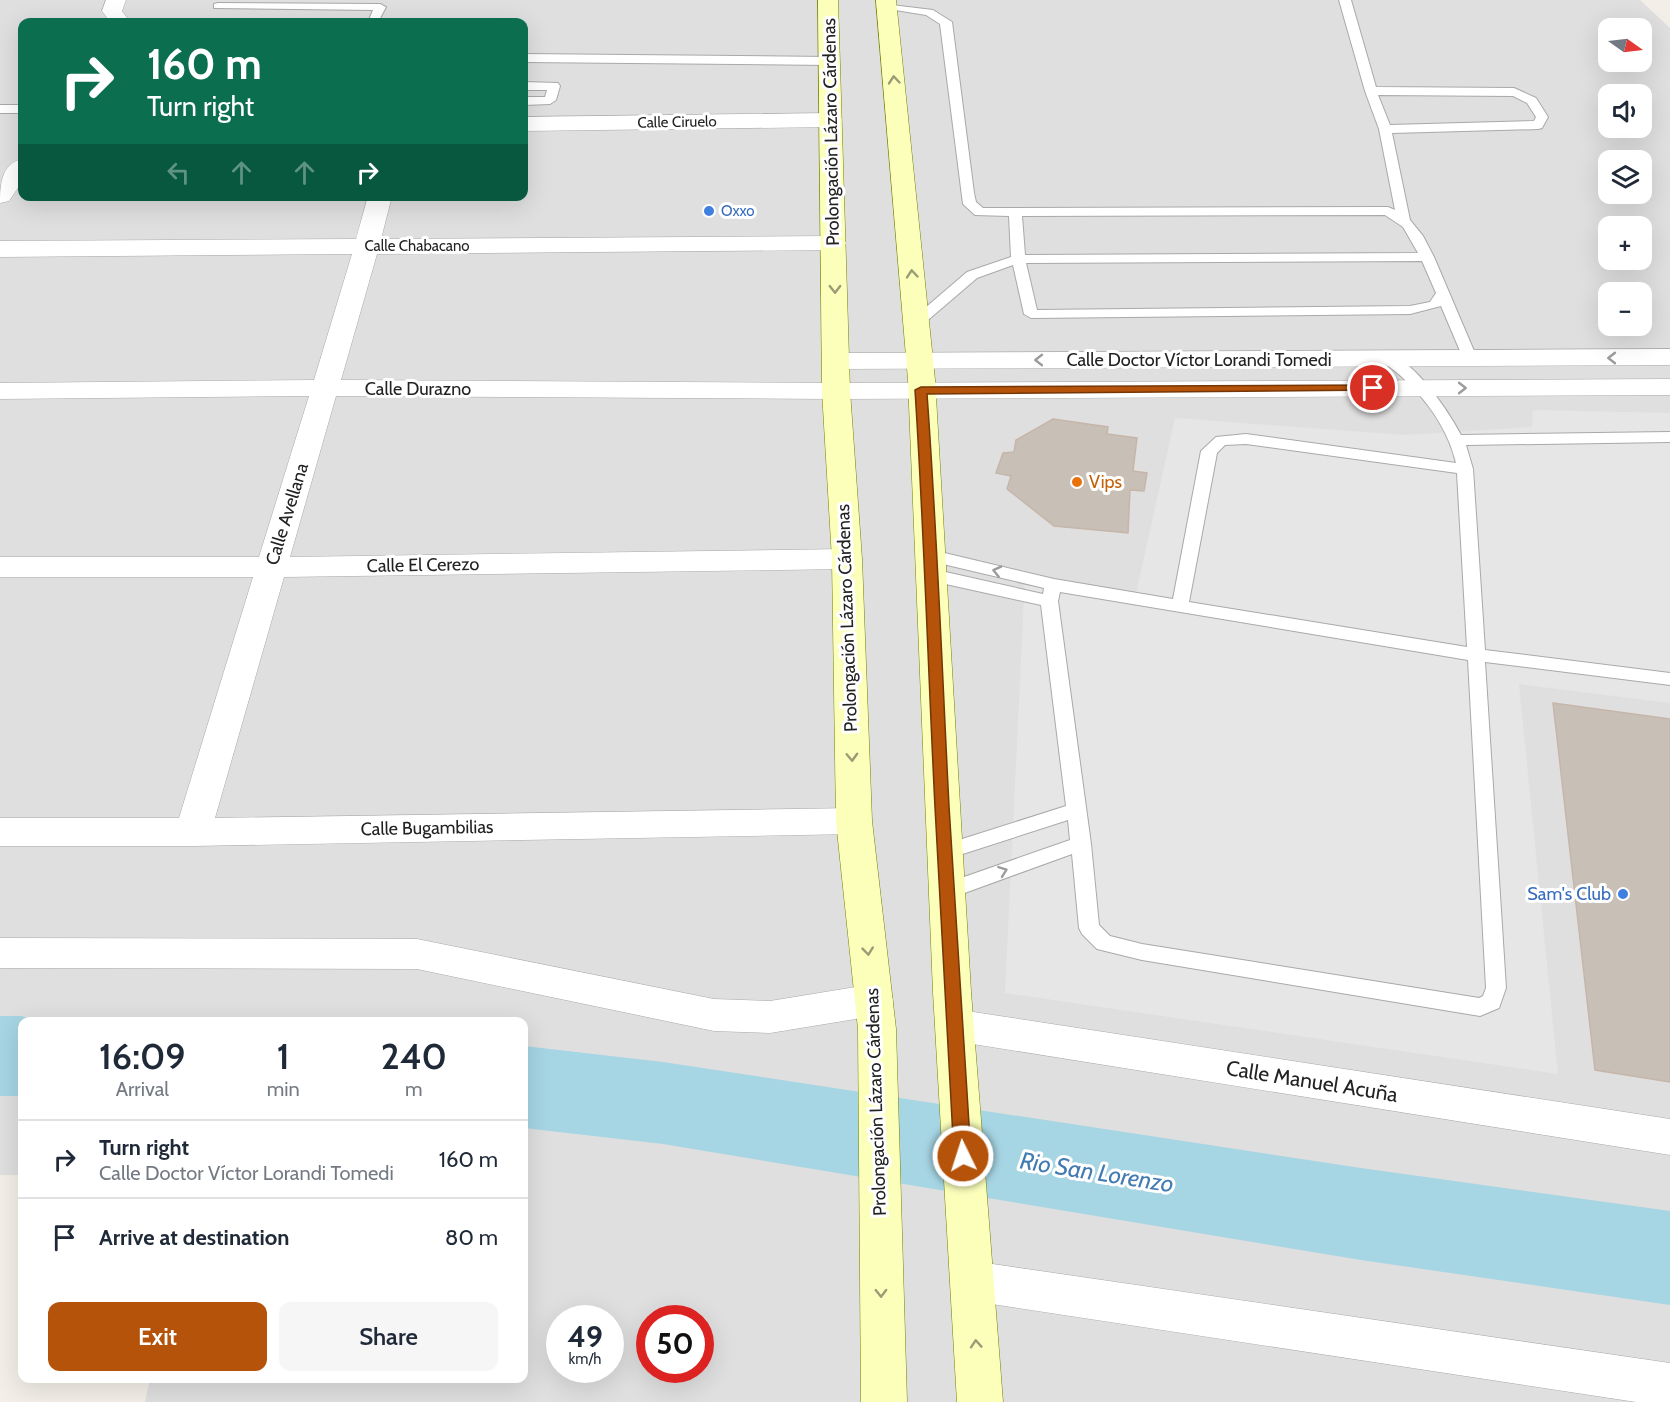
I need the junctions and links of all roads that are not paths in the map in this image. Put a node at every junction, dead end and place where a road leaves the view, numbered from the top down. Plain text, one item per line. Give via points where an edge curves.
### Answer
1 (116, 0) edge
2 (828, 0) edge
3 (1345, 0) edge
4 (887, 3) edge
5 (218, 6) dead end
6 (117, 18) edge
7 (375, 18) edge
8 (528, 58) edge
9 (829, 61) junction
10 (528, 86) edge
11 (1371, 91) junction
12 (528, 101) edge
13 (0, 109) edge
14 (18, 110) edge
15 (831, 120) junction
16 (528, 124) edge
17 (1385, 129) junction
18 (18, 171) edge
19 (0, 196) edge
20 (379, 201) edge
21 (1015, 212) junction
22 (1404, 219) junction
23 (834, 243) junction
24 (367, 246) junction
25 (0, 249) edge
26 (1427, 257) junction
27 (1018, 260) junction
28 (1443, 293) junction
29 (916, 323) junction
30 (1670, 357) edge
31 (1470, 358) junction
32 (1389, 359) junction
33 (836, 361) junction
34 (919, 361) junction
35 (1670, 387) edge
36 (325, 388) junction
37 (1421, 388) junction
38 (921, 390) junction
39 (0, 391) edge
40 (836, 391) junction
41 (1670, 437) edge
42 (1456, 440) junction
43 (1465, 470) junction
44 (847, 559) junction
45 (932, 565) junction
46 (0, 567) edge
47 (272, 567) junction
48 (1052, 593) junction
49 (1180, 606) junction
50 (1476, 655) junction
51 (1670, 679) edge
52 (1075, 810) junction
53 (854, 821) junction
54 (0, 832) edge
55 (193, 832) junction
56 (1081, 844) junction
57 (944, 852) junction
58 (948, 891) junction
59 (0, 953) edge
60 (875, 1015) junction
61 (955, 1035) junction
62 (1670, 1137) edge
63 (972, 1281) junction
64 (1670, 1385) edge
65 (884, 1402) edge
66 (980, 1402) edge

1 - 6 street via 112,11
2 - 9 main road, Prolongación Lázaro Cárdenas
3 - 11 lane
4 - 21 lane via 929,12 946,22 970,204 980,212
29 -> 4 main road
5 - 7 lane via 380,7
8 - 9 lane
9 - 15 main road, Prolongación Lázaro Cárdenas
10 - 12 lane via 554,86 550,100
11 - 17 lane
11 - 17 lane via 1514,92 1528,96 1542,117 1538,125 1526,126
13 - 14 lane
15 - 16 street, Calle Ciruelo
15 - 23 main road, Prolongación Lázaro Cárdenas
17 - 22 lane
18 - 19 street
20 - 24 street, Calle Avellana
21 - 22 lane via 1365,210 1388,211
21 - 27 lane
22 - 26 lane
23 - 24 street, Calle Chabacano
23 -> 33 main road, Prolongación Lázaro Cárdenas
24 - 25 street, Calle Chabacano
24 - 36 street, Calle Avellana
26 - 27 lane
26 - 28 lane
27 - 28 lane via 1031,314 1410,310 1436,305
27 - 29 lane via 972,275
28 - 31 lane
29 - 34 main road
30 -> 31 street, Calle Doctor Víctor Lorandi Tomedi
31 - 32 street, Calle Doctor Víctor Lorandi Tomedi
32 -> 34 street, Calle Doctor Víctor Lorandi Tomedi
32 - 37 lane
33 - 34 street, Calle Doctor Víctor Lorandi Tomedi
33 - 40 main road, Prolongación Lázaro Cárdenas
34 - 38 main road
37 -> 35 street, Calle Doctor Víctor Lorandi Tomedi
36 - 39 street, Calle Durazno
36 - 40 street, Calle Durazno
36 - 47 street, Calle Avellana
37 - 38 street, Calle Doctor Víctor Lorandi Tomedi
37 - 42 lane via 1440,410
38 - 40 street, Calle Doctor Víctor Lorandi Tomedi
38 - 45 main road
40 - 44 main road, Prolongación Lázaro Cárdenas
41 - 42 lane
42 - 43 lane
43 - 49 lane via 1246,439 1221,441 1209,452
43 - 50 lane
44 - 47 street, Calle El Cerezo
44 -> 53 main road, Prolongación Lázaro Cárdenas
48 -> 45 lane
45 - 57 main road
46 - 47 street, Calle El Cerezo
47 - 55 street, Calle Avellana
48 - 49 lane
48 - 52 lane
49 - 50 lane
50 - 51 lane
50 - 56 lane via 1496,988 1492,1002 1480,1006 1104,943 1089,928
52 - 56 lane
52 - 57 lane
53 - 55 street, Calle Bugambilias
53 -> 60 main road, Prolongación Lázaro Cárdenas
54 - 55 street, Calle Bugambilias
58 -> 56 lane
57 - 58 main road
58 - 61 main road
59 - 60 street via 417,954 714,1015
60 -> 65 main road, Prolongación Lázaro Cárdenas
61 - 62 street, Calle Manuel Acuña
61 - 63 main road
63 - 64 street
66 -> 63 main road

